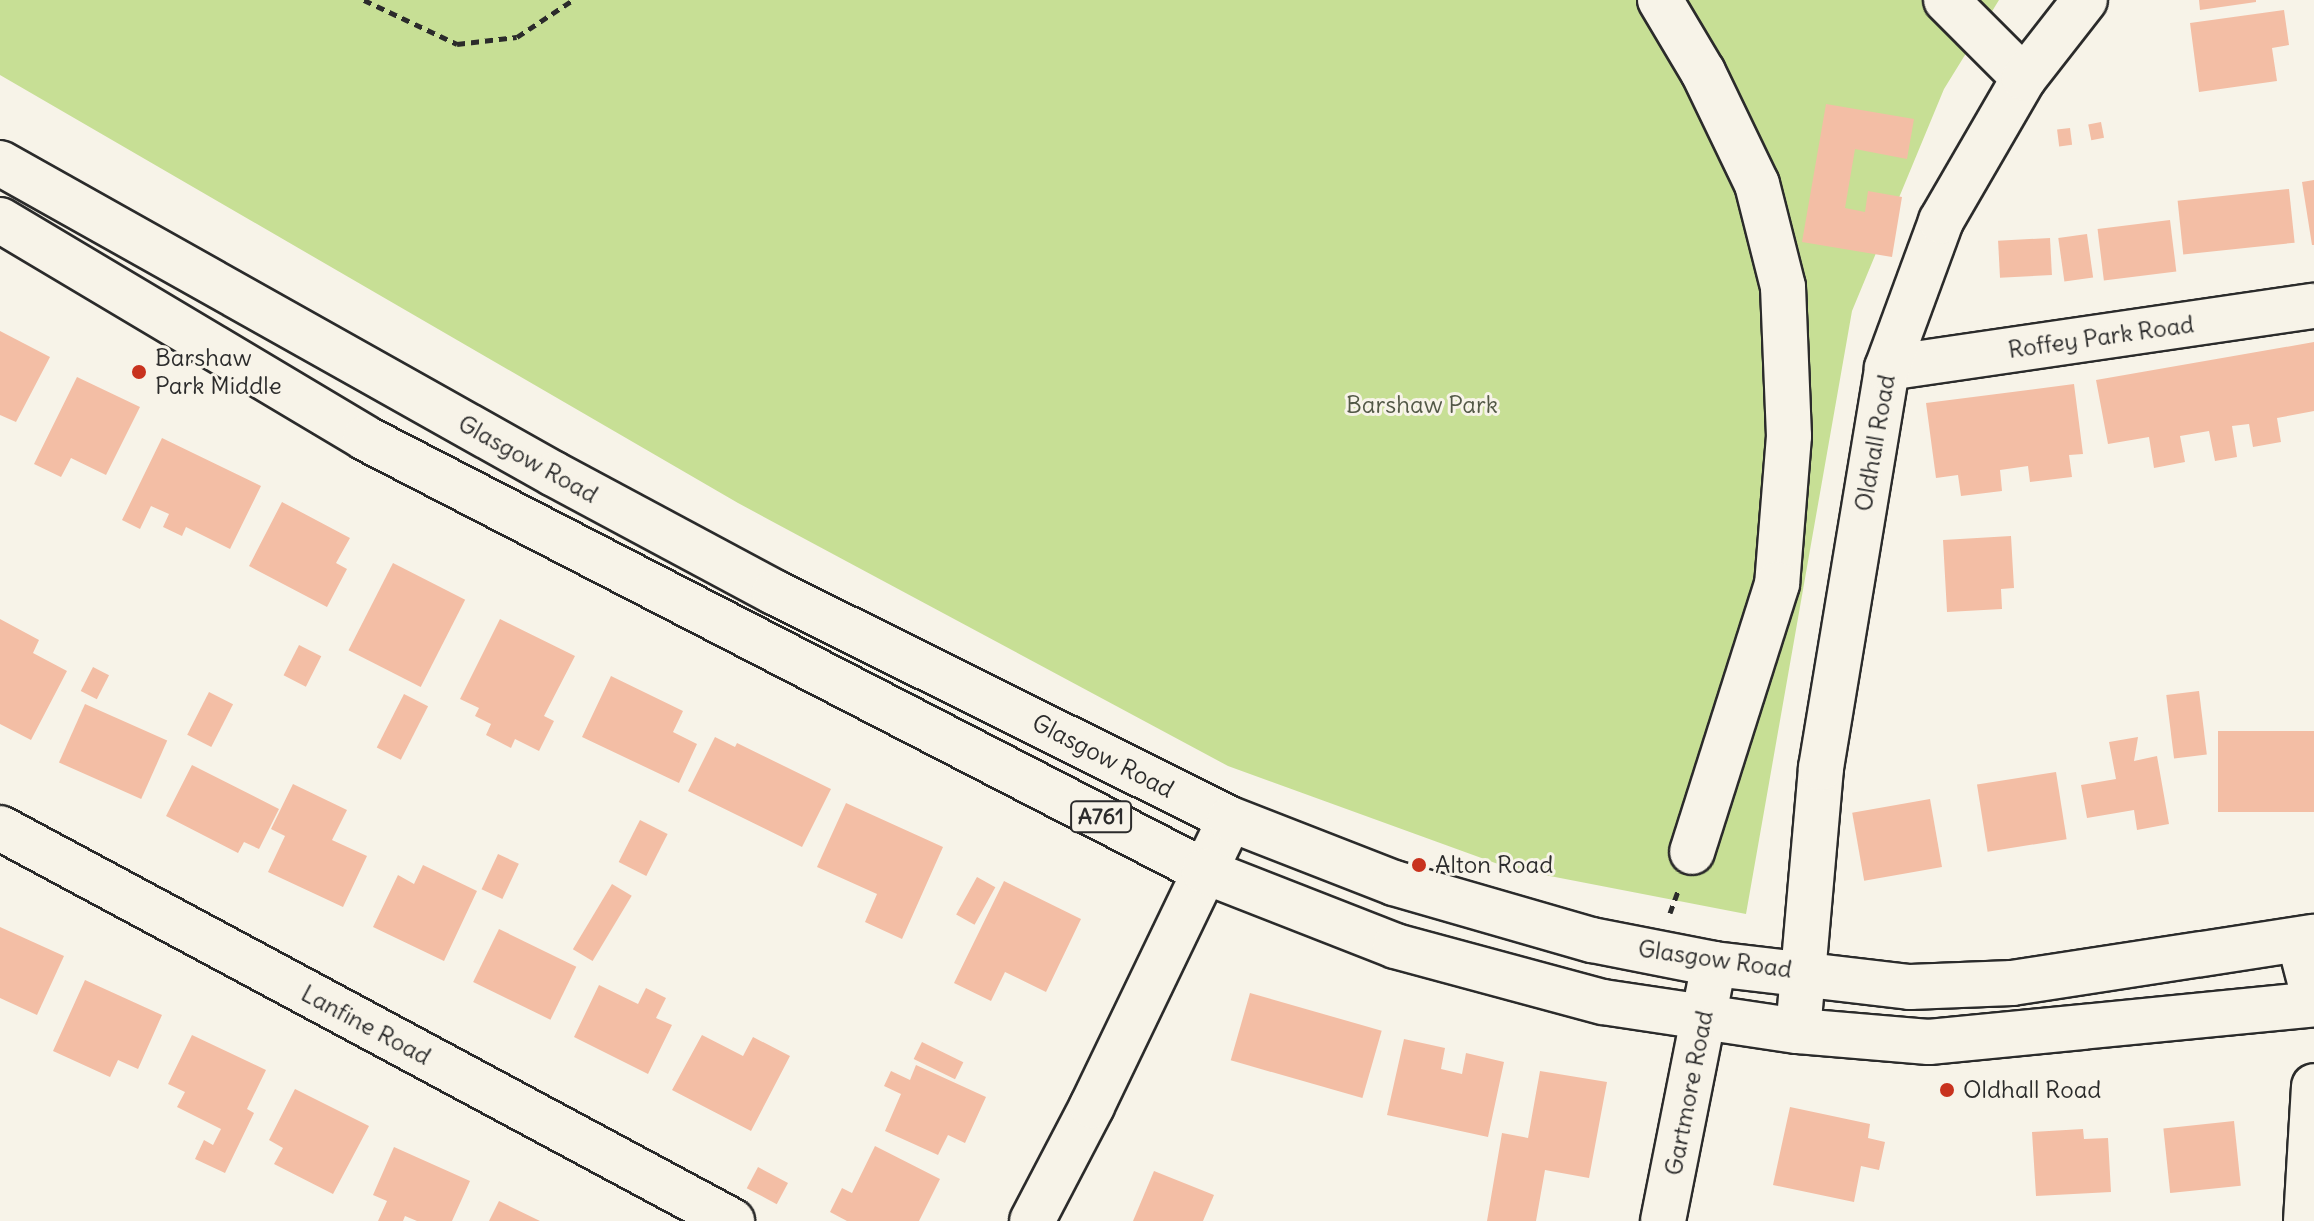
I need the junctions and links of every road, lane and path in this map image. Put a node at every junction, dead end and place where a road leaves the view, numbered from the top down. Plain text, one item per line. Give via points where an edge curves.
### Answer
1 (364, 0) edge
2 (573, 0) edge
3 (1660, 0) edge
4 (1946, 0) edge
5 (2085, 0) edge
6 (2024, 78) junction
7 (0, 163) edge
8 (0, 220) edge
9 (2314, 306) edge
10 (1887, 368) junction
11 (1230, 819) junction
12 (0, 828) edge
13 (1692, 852) dead end
14 (1204, 871) junction
15 (2307, 939) edge
16 (1714, 964) junction
17 (1802, 972) junction
18 (2314, 997) edge
19 (2314, 1004) edge
20 (1704, 1019) junction
21 (1798, 1031) junction
22 (2314, 1086) edge
23 (732, 1221) edge
24 (1032, 1221) edge
25 (1663, 1221) edge
26 (2306, 1221) edge

1 - 2 path via 457,44 517,37
3 - 13 main road via 1703,72 1757,184 1783,287 1789,436 1777,584
4 - 6 main road
5 - 6 main road, Oldhall Road
6 - 10 main road, Oldhall Road via 1941,221
7 - 11 main road, Glasgow Road / A761 via 774,592
8 - 14 main road, A761 via 365,438
9 - 10 main road, Roffey Park Road
10 - 17 main road, Oldhall Road via 1821,768
11 - 14 main road
11 - 16 main road, Glasgow Road / A761 via 1394,883 1592,940
12 - 23 main road, Lanfine Road
14 - 20 main road, A761 via 1395,946 1603,1002
14 - 24 main road
15 - 17 main road, Glasgow Road / A761 via 2012,983 1910,987
15 - 18 main road
16 - 17 main road, Glasgow Road / A761
16 - 20 main road, Gartmore Road
17 - 21 main road, Oldhall Road
19 - 21 main road, A761 via 1929,1042
20 - 21 main road, A761
20 - 25 main road, Gartmore Road
22 - 26 main road

